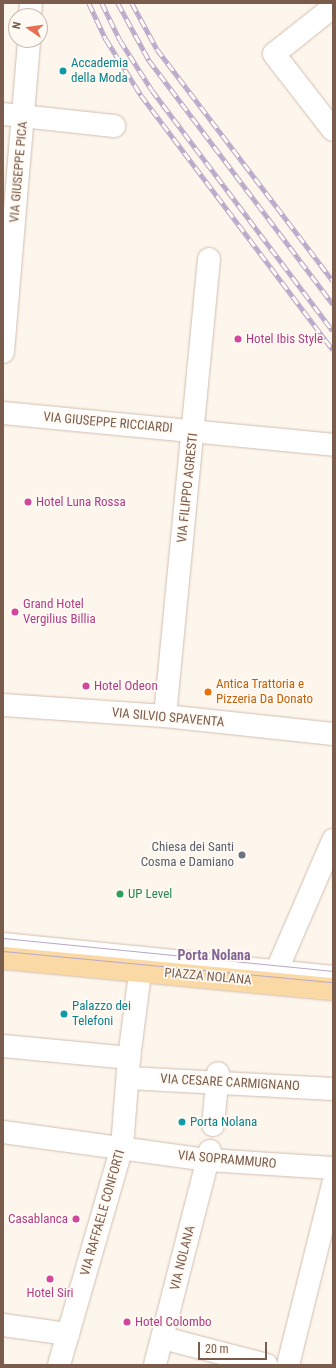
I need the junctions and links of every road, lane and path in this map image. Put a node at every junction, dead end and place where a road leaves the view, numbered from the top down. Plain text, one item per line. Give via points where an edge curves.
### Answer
1 (333, 7) edge
2 (28, 48) edge
3 (3, 114) edge
4 (24, 116) junction
5 (114, 126) dead end
6 (333, 130) edge
7 (209, 259) dead end
8 (3, 352) edge
9 (3, 413) edge
10 (193, 430) junction
11 (333, 445) edge
12 (3, 705) edge
13 (165, 716) junction
14 (333, 734) edge
15 (333, 840) edge
16 (3, 944) edge
17 (3, 958) edge
18 (141, 964) junction
19 (333, 977) edge
20 (275, 978) junction
21 (333, 989) edge
22 (3, 1046) edge
23 (128, 1068) junction
24 (218, 1078) junction
25 (332, 1089) edge
26 (213, 1125) dead end
27 (3, 1133) edge
28 (122, 1147) junction
29 (209, 1156) junction
30 (333, 1168) edge
31 (333, 1184) edge
32 (3, 1325) edge
33 (68, 1334) junction
34 (163, 1338) junction
35 (59, 1365) edge
36 (155, 1365) edge
37 (267, 1365) edge
38 (288, 1365) edge

1 - 6 street via 274,54
2 - 4 street, VIA GIUSEPPE PICA
3 - 4 street
4 - 5 street
4 - 8 street, VIA GIUSEPPE PICA
7 - 10 street, VIA FILIPPO AGRESTI
9 - 10 street, VIA GIUSEPPE RICCIARDI
10 - 11 street, VIA GIUSEPPE RICCIARDI
10 - 13 street, VIA FILIPPO AGRESTI
12 - 13 street, VIA SILVIO SPAVENTA
13 - 14 street, VIA SILVIO SPAVENTA
15 - 20 street
16 - 18 street
17 - 18 main road, PIAZZA NOLANA
18 - 20 main road, PIAZZA NOLANA
18 - 23 street, VIA RAFFAELE CONFORTI
19 - 20 street
20 - 21 main road, PIAZZA NOLANA
22 - 23 street, VIA CESARE CARMIGNANO
23 - 24 street, VIA CESARE CARMIGNANO
23 - 28 street, VIA RAFFAELE CONFORTI
24 - 25 street, VIA CESARE CARMIGNANO
24 - 26 street
27 - 28 street, VIA SOPRAMMURO
28 - 29 street, VIA SOPRAMMURO
28 - 33 street, VIA RAFFAELE CONFORTI
29 - 30 street, VIA SOPRAMMURO
29 - 34 street, VIA NOLANA
31 - 38 street
32 - 33 street
33 - 35 street, VIA RAFFAELE CONFORTI
34 - 36 street, VIA NOLANA
34 - 37 street

